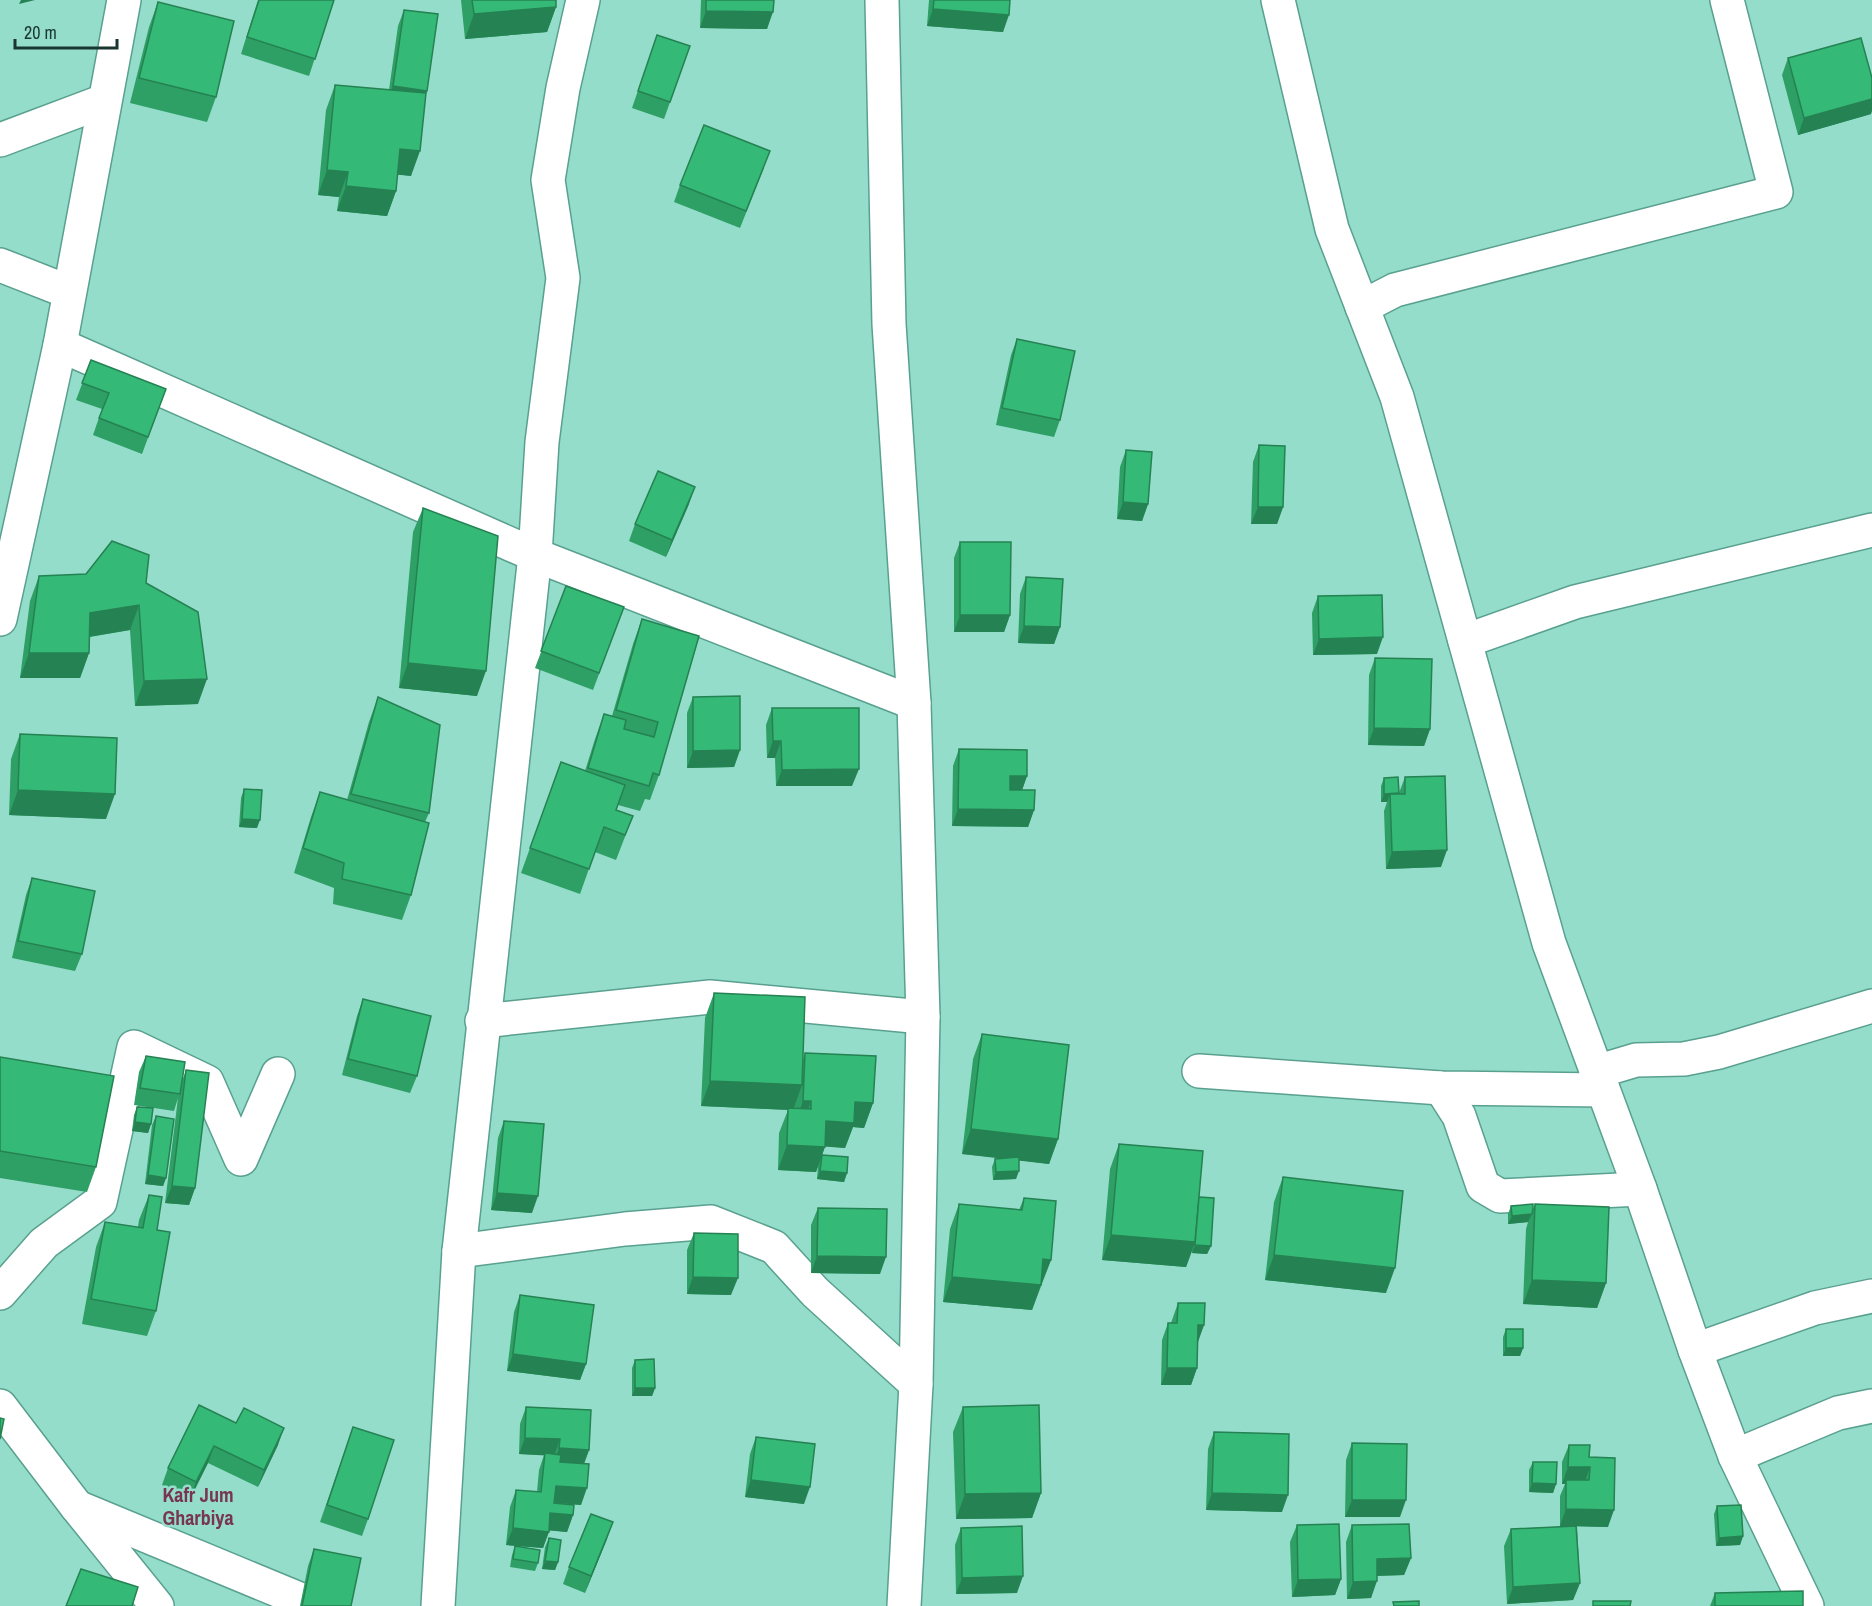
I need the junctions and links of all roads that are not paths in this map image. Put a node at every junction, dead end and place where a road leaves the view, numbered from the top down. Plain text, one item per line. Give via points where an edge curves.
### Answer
1 (124, 0) edge
2 (583, 0) edge
3 (882, 0) edge
4 (1278, 0) edge
5 (1727, 0) edge
6 (104, 101) junction
7 (0, 140) edge
8 (0, 265) edge
9 (69, 292) junction
10 (1362, 307) junction
11 (60, 345) junction
12 (1872, 530) edge
13 (535, 555) junction
14 (0, 619) edge
15 (1465, 641) junction
16 (914, 703) junction
17 (1872, 1006) edge
18 (923, 1017) junction
19 (482, 1021) junction
20 (1199, 1071) dead end
21 (278, 1074) dead end
22 (1600, 1081) junction
23 (1441, 1088) junction
24 (1640, 1189) junction
25 (459, 1251) junction
26 (0, 1293) edge
27 (1872, 1296) edge
28 (1695, 1350) junction
29 (916, 1384) junction
30 (0, 1406) edge
31 (1872, 1406) edge
32 (1735, 1456) junction
33 (77, 1508) junction
34 (157, 1606) edge
35 (316, 1606) edge
36 (438, 1606) edge
37 (904, 1606) edge
38 (1807, 1606) edge

1 - 6 street
2 - 13 street via 548,180 563,278 542,442
3 - 16 street via 889,324
4 - 10 street via 1332,229
5 - 10 street via 1776,192 1395,290
6 - 7 street
6 - 9 street
8 - 9 street
9 - 11 street
10 - 15 street via 1396,397
11 - 13 street
11 - 14 street
12 - 15 street via 1575,602
13 - 16 street
13 - 19 street
15 - 22 street via 1549,943
16 - 18 street
17 - 22 street via 1719,1052 1684,1059 1636,1060
18 - 19 street via 710,997
18 - 29 street
19 - 25 street
20 - 23 street
21 - 26 street via 241,1159 207,1082 134,1047 100,1202 44,1243
22 - 23 street
22 - 24 street
23 - 24 street via 1459,1116 1483,1186 1500,1196
24 - 28 street
25 - 29 street via 711,1222 774,1247 815,1292
25 - 36 street
27 - 28 street via 1815,1308
28 - 32 street
29 - 37 street
30 - 33 street
31 - 32 street via 1838,1413
32 - 38 street
33 - 34 street
33 - 35 street

